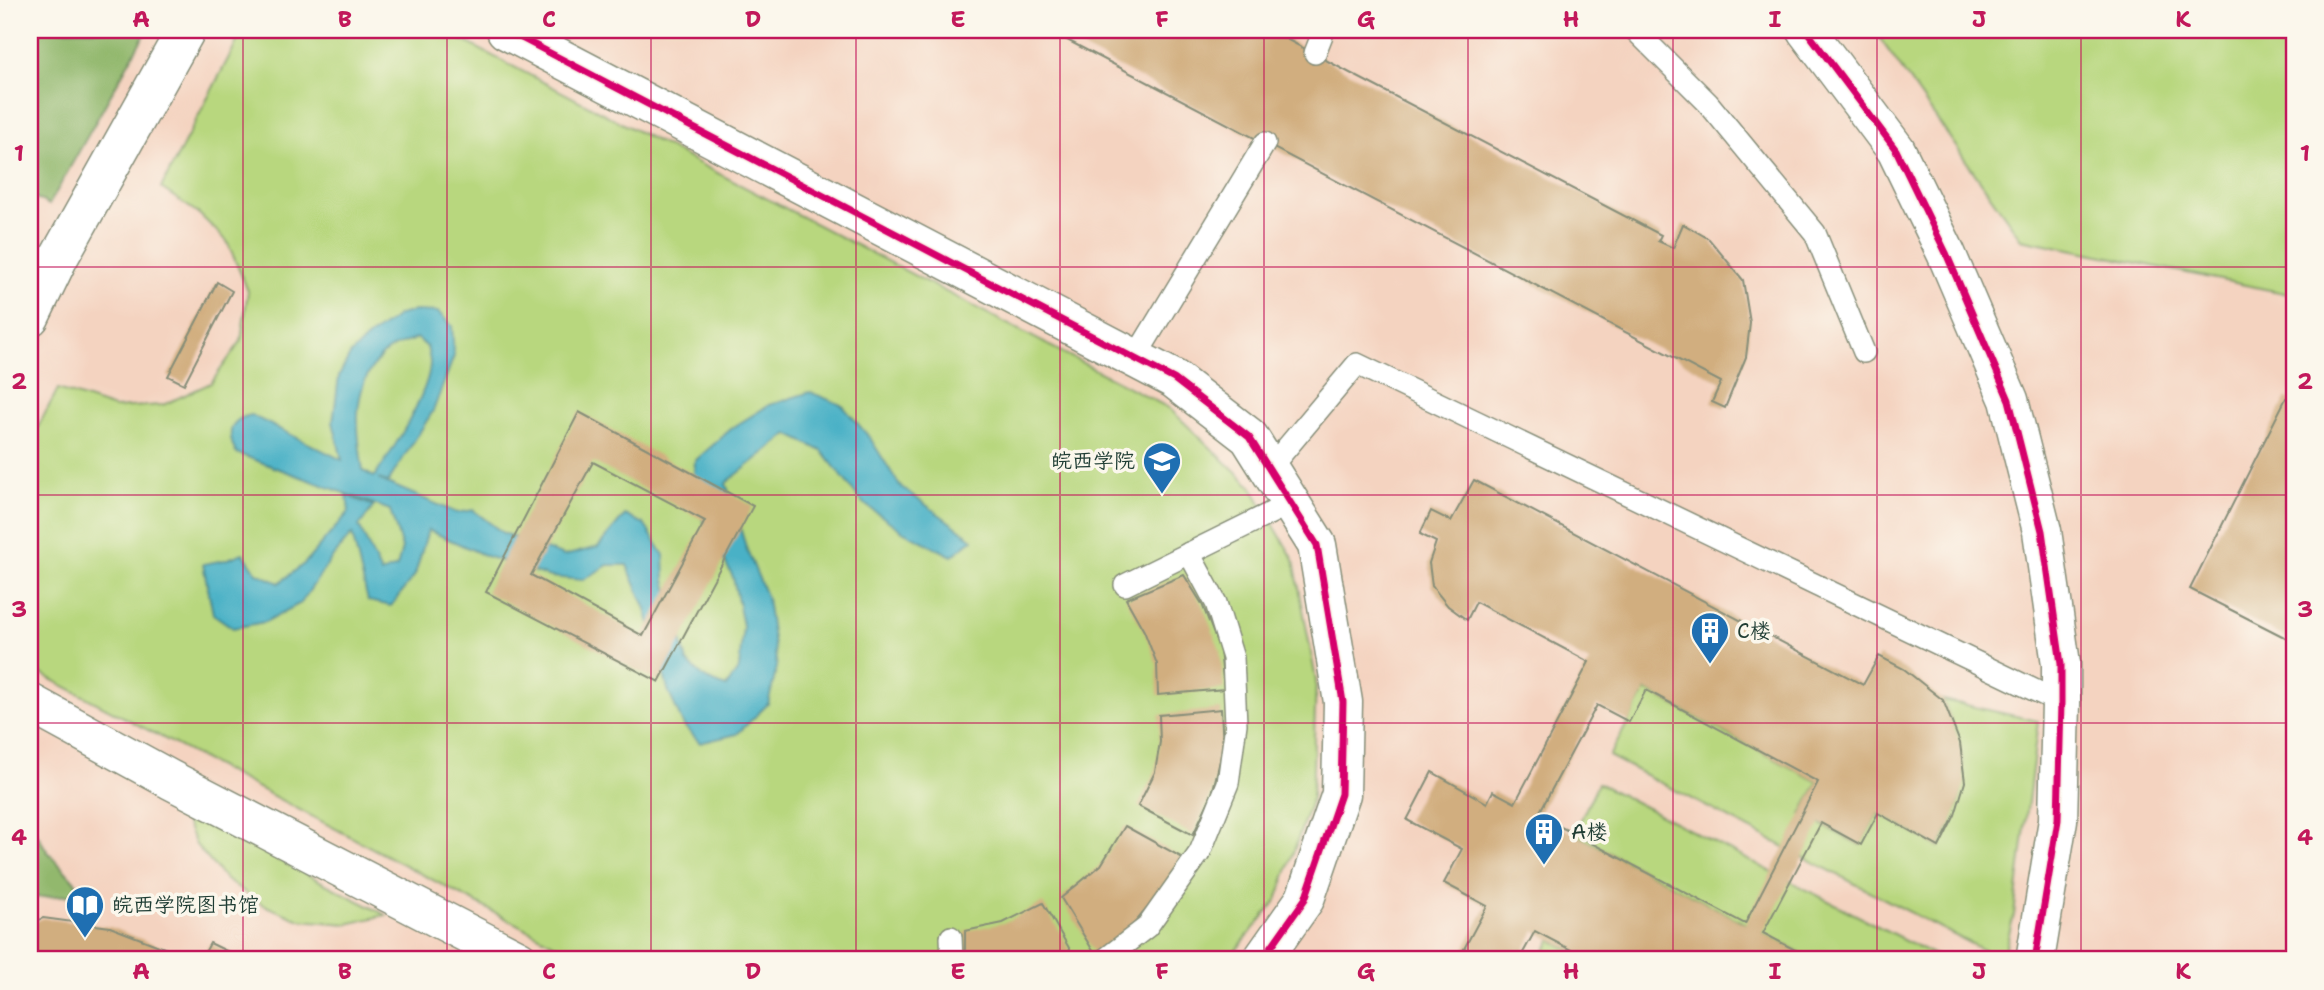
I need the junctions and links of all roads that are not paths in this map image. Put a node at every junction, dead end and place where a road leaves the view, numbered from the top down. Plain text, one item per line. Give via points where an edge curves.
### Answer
1 (186, 30) edge
2 (506, 30) edge
3 (1324, 30) edge
4 (1635, 30) edge
5 (1806, 30) edge
6 (1315, 53) dead end
7 (1265, 143) dead end
8 (44, 252) edge
9 (30, 317) edge
10 (1864, 352) dead end
11 (1135, 358) junction
12 (1269, 469) junction
13 (1291, 503) junction
14 (1189, 553) junction
15 (1125, 585) dead end
16 (30, 703) edge
17 (2061, 703) junction
18 (951, 937) dead end
19 (519, 960) edge
20 (952, 960) edge
21 (1104, 960) edge
22 (1262, 960) edge
23 (2035, 960) edge

1 - 8 street
2 - 11 street
3 - 6 lane
4 - 10 lane via 1708,103 1815,233
5 - 17 street via 1896,150 2009,400 2042,531 2061,664
7 - 11 lane
8 - 9 street
11 - 12 street via 1174,379 1249,437
12 - 13 street
12 - 17 lane via 1357,364
13 - 14 lane
13 - 22 street via 1317,545 1343,702 1341,794 1305,899
14 - 15 lane
14 - 21 lane via 1216,603 1233,658 1236,724 1228,783 1199,852 1147,927
16 - 19 street
17 - 23 street via 2058,820
18 - 20 lane

